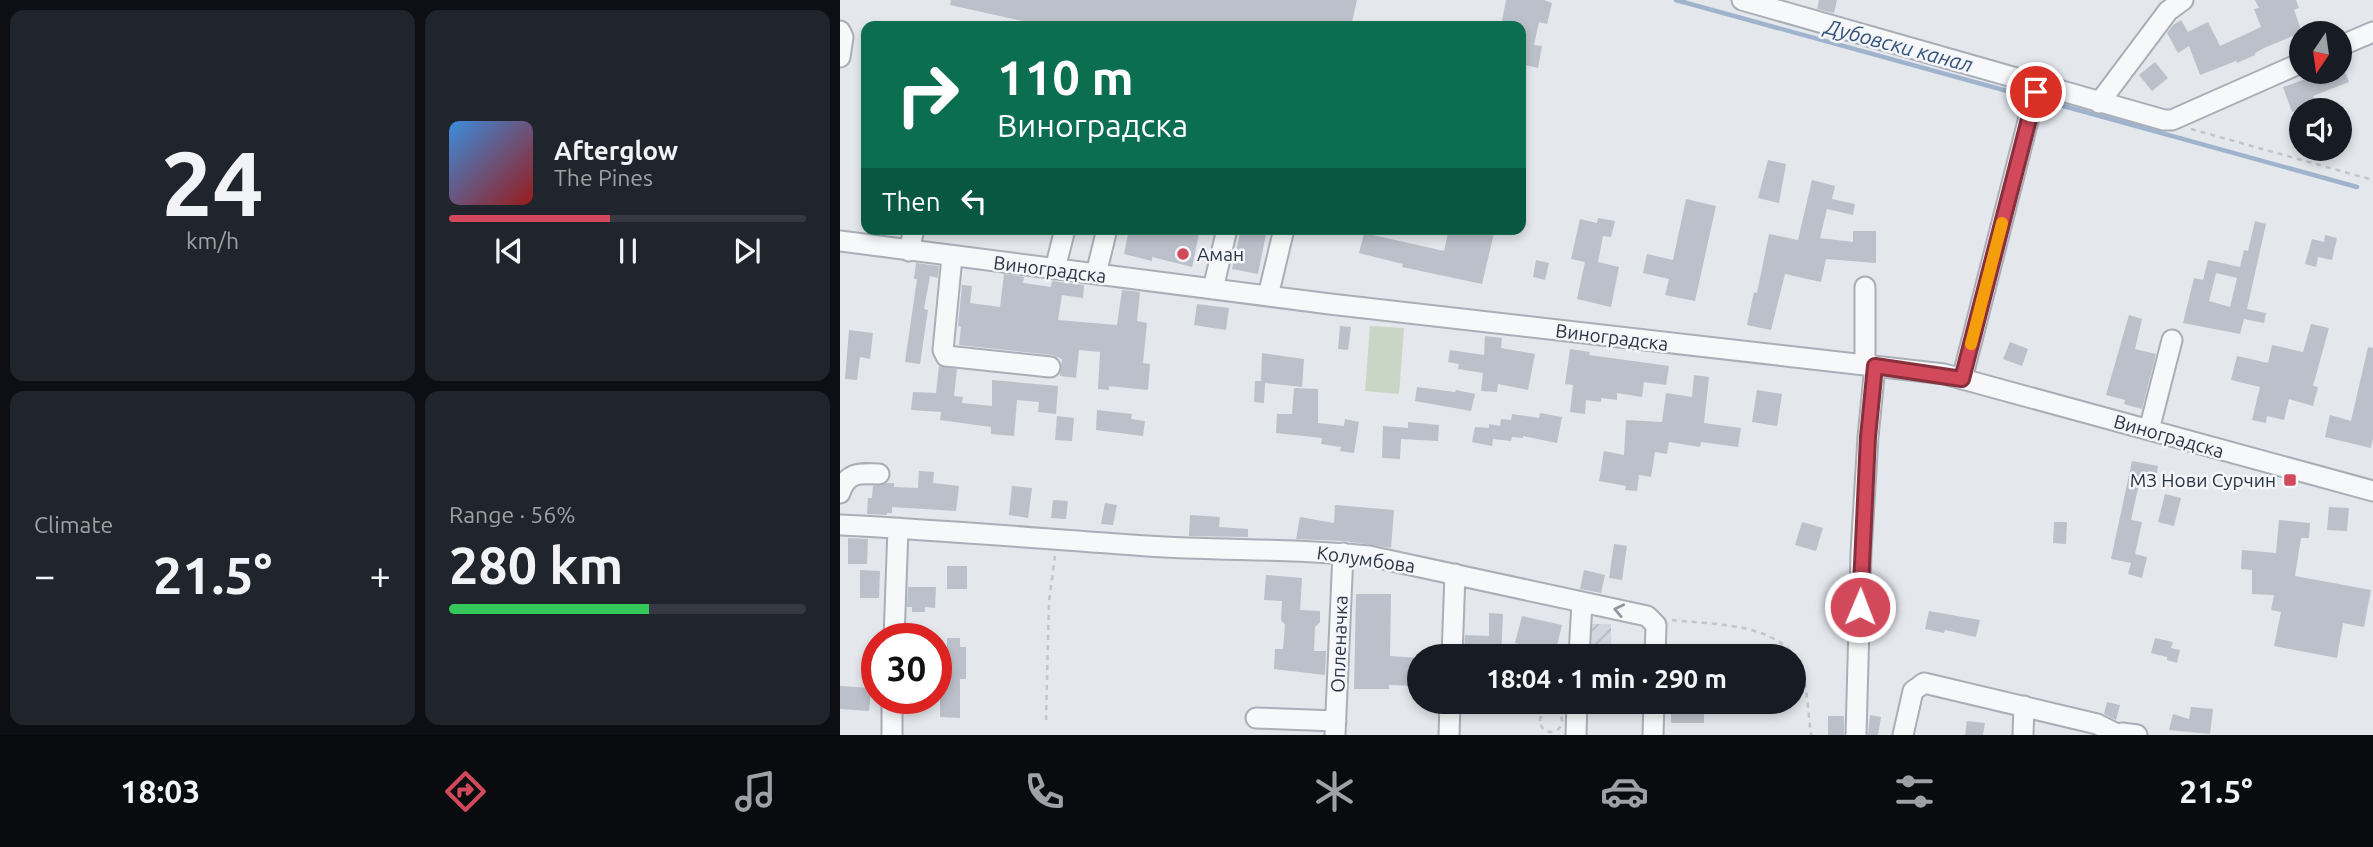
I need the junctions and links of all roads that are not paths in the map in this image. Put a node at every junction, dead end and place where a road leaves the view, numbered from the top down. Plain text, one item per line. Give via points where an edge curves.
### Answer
1 (1742, 0) edge
2 (2183, 0) edge
3 (840, 31) edge
4 (2373, 32) edge
5 (2352, 41) edge
6 (840, 57) edge
7 (2289, 68) edge
8 (2035, 96) junction
9 (2099, 103) junction
10 (913, 235) edge
11 (1064, 235) edge
12 (1106, 235) edge
13 (1226, 235) edge
14 (1283, 235) edge
15 (840, 241) edge
16 (909, 251) junction
17 (952, 257) junction
18 (1055, 270) junction
19 (1096, 274) junction
20 (1865, 287) dead end
21 (1213, 289) junction
22 (1268, 296) junction
23 (2172, 340) dead end
24 (1870, 365) junction
25 (1050, 367) dead end
26 (1962, 379) junction
27 (2149, 430) junction
28 (879, 474) dead end
29 (2373, 491) edge
30 (840, 493) edge
31 (840, 525) edge
32 (898, 528) junction
33 (1343, 553) junction
34 (1455, 574) junction
35 (1582, 602) junction
36 (895, 623) edge
37 (1452, 644) edge
38 (1580, 644) edge
39 (1656, 644) edge
40 (2024, 706) junction
41 (892, 714) edge
42 (1450, 714) edge
43 (1577, 714) edge
44 (1654, 714) edge
45 (1261, 724) edge
46 (1336, 728) edge
47 (892, 735) edge
48 (1449, 735) edge
49 (1576, 735) edge
50 (1653, 735) edge
51 (1856, 735) edge
52 (1903, 735) edge
53 (2023, 735) edge
54 (2117, 735) edge
55 (2137, 735) edge

1 - 8 street
2 - 9 street via 2168,11
3 - 6 street
4 - 5 street
7 - 9 street via 2168,121
8 - 9 street
8 - 26 street
10 - 16 street
11 - 18 street
12 - 19 street
13 - 21 street
14 - 22 street
15 - 16 street, Виноградска
16 - 17 street, Виноградска
17 - 18 street, Виноградска
17 - 25 street via 946,356
18 - 19 street, Виноградска
19 - 21 street, Виноградска
20 - 24 street
21 - 22 street, Виноградска
22 - 24 street, Виноградска
23 - 27 street
24 - 26 street, Виноградска
24 - 51 street
26 - 27 street, Виноградска via 1989,392
27 - 29 street, Виноградска
28 - 30 street via 855,473
31 - 32 street, Колумбова
32 - 33 street, Колумбова via 1148,546
32 - 36 street
33 - 34 street, Колумбова
33 - 46 street, Опленачка
34 - 35 street, Колумбова
34 - 37 street
35 - 38 street
39 -> 35 street, Колумбова via 1654,621
40 - 52 street via 1924,683 1913,691
40 - 53 street
40 - 54 street via 2097,724
41 - 47 street
42 - 48 street
43 - 49 street
44 - 50 street
45 - 46 street
54 - 55 street

